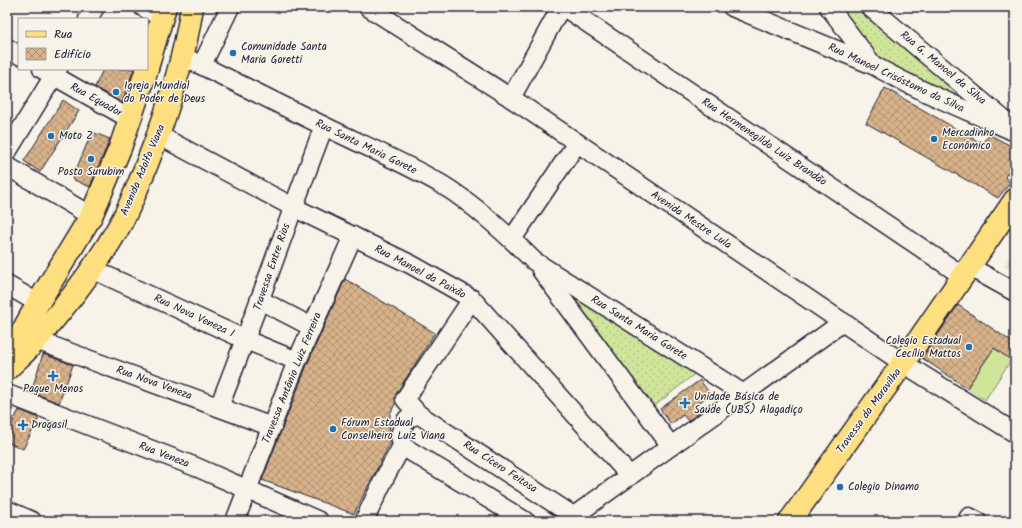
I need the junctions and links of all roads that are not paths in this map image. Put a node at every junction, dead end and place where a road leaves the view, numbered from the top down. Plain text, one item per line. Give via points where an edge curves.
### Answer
1 (95, 7) edge
2 (143, 7) edge
3 (192, 7) edge
4 (230, 7) edge
5 (368, 7) edge
6 (562, 7) edge
7 (732, 7) edge
8 (829, 7) edge
9 (870, 7) edge
10 (164, 12) edge
11 (89, 18) edge
12 (7, 48) edge
13 (18, 55) edge
14 (182, 56) junction
15 (148, 63) edge
16 (873, 65) junction
17 (202, 66) junction
18 (51, 71) edge
19 (145, 73) edge
20 (173, 90) junction
21 (510, 98) junction
22 (130, 119) junction
23 (324, 126) junction
24 (1015, 131) edge
25 (158, 135) junction
26 (577, 143) junction
27 (7, 152) edge
28 (7, 166) edge
29 (1015, 200) edge
30 (293, 207) junction
31 (91, 216) junction
32 (353, 236) junction
33 (512, 240) junction
34 (64, 260) junction
35 (534, 261) junction
36 (966, 272) junction
37 (87, 275) junction
38 (7, 285) edge
39 (1015, 292) edge
40 (472, 299) junction
41 (260, 300) junction
42 (38, 303) junction
43 (843, 322) junction
44 (312, 327) junction
45 (36, 340) junction
46 (246, 340) junction
47 (297, 361) junction
48 (903, 363) junction
49 (7, 365) edge
50 (7, 369) edge
51 (7, 394) edge
52 (744, 394) junction
53 (219, 406) junction
54 (418, 414) junction
55 (272, 427) junction
56 (1015, 433) edge
57 (402, 446) junction
58 (671, 446) junction
59 (630, 476) junction
60 (246, 489) junction
61 (7, 510) edge
62 (575, 519) edge
63 (32, 521) edge
64 (235, 521) edge
65 (319, 521) edge
66 (364, 521) edge
67 (525, 521) edge
68 (790, 521) edge

1 - 11 street
2 - 10 street
3 - 14 main road, Avenida Adolfo Viana
4 - 17 street
5 - 21 street, Avenida Mestre Lula
6 - 21 street
6 - 36 street, Rua Hermenegildo Luiz Brandão
7 - 16 street, Rua Manoel Crisóstomo da Silva
8 - 16 street
9 - 24 street, Rua G. Manoel da Silva
10 - 15 main road
12 - 13 street
14 - 17 street, Rua Santa Maria Gorete
14 - 20 main road, Avenida Adolfo Viana
16 - 24 street, Rua Manoel Crisóstomo da Silva via 934,96
17 - 23 street, Rua Santa Maria Gorete
18 - 22 street, Rua Equador
18 - 27 street
19 - 20 main road via 171,83
19 - 22 main road
20 - 25 main road, Avenida Adolfo Viana
21 - 26 street, Avenida Mestre Lula
22 - 31 main road
23 - 30 street, Travessa Entre Rios
23 - 33 street, Rua Santa Maria Gorete via 441,184
25 - 30 street, Rua Manoel da Paixão
25 - 37 main road, Avenida Adolfo Viana via 136,193 118,229
26 - 33 street
26 - 43 street, Avenida Mestre Lula
28 - 31 street
29 - 36 main road, Travessa da Maravilha
30 - 32 street, Rua Manoel da Paixão
30 - 41 street, Travessa Entre Rios
31 - 34 main road
32 - 40 street, Rua Manoel da Paixão
32 - 44 street, Travessa Antônio Luiz Ferreira
33 - 35 street, Rua Santa Maria Gorete
34 - 37 main road via 63,271 71,281
34 - 42 main road
35 - 52 street, Rua Santa Maria Gorete
35 - 58 street, Rua Santa Maria Gorete
36 - 39 street, Rua Hermenegildo Luiz Brandão
36 - 48 main road, Travessa da Maravilha
37 - 45 main road, Avenida Adolfo Viana
37 - 46 street, Rua Nova Veneza I
38 - 42 street
40 - 54 street, Rua Cícero Feitosa via 405,399
40 - 59 street, Rua Manoel da Paixão
41 - 44 street
41 - 46 street, Travessa Entre Rios
42 - 49 main road
43 - 48 street, Avenida Mestre Lula
43 - 52 street
44 - 47 street, Travessa Antônio Luiz Ferreira
45 - 50 main road, Avenida Adolfo Viana
45 - 53 street, Rua Nova Veneza
46 - 47 street, Rua Nova Veneza I
46 - 53 street, Travessa Entre Rios
47 - 55 street, Travessa Antônio Luiz Ferreira
48 - 56 street, Avenida Mestre Lula
48 - 68 main road, Travessa da Maravilha
51 - 60 street, Rua Veneza
52 - 58 street
53 - 55 street, Rua Nova Veneza
54 - 57 street via 407,419 403,426 400,435
54 - 62 street, Rua Cícero Feitosa
55 - 60 street, Travessa Antônio Luiz Ferreira
57 - 66 street
57 - 67 street
58 - 59 street
59 - 62 street
60 - 64 street, Travessa Antônio Luiz Ferreira
60 - 65 street, Rua Veneza
61 - 63 street

